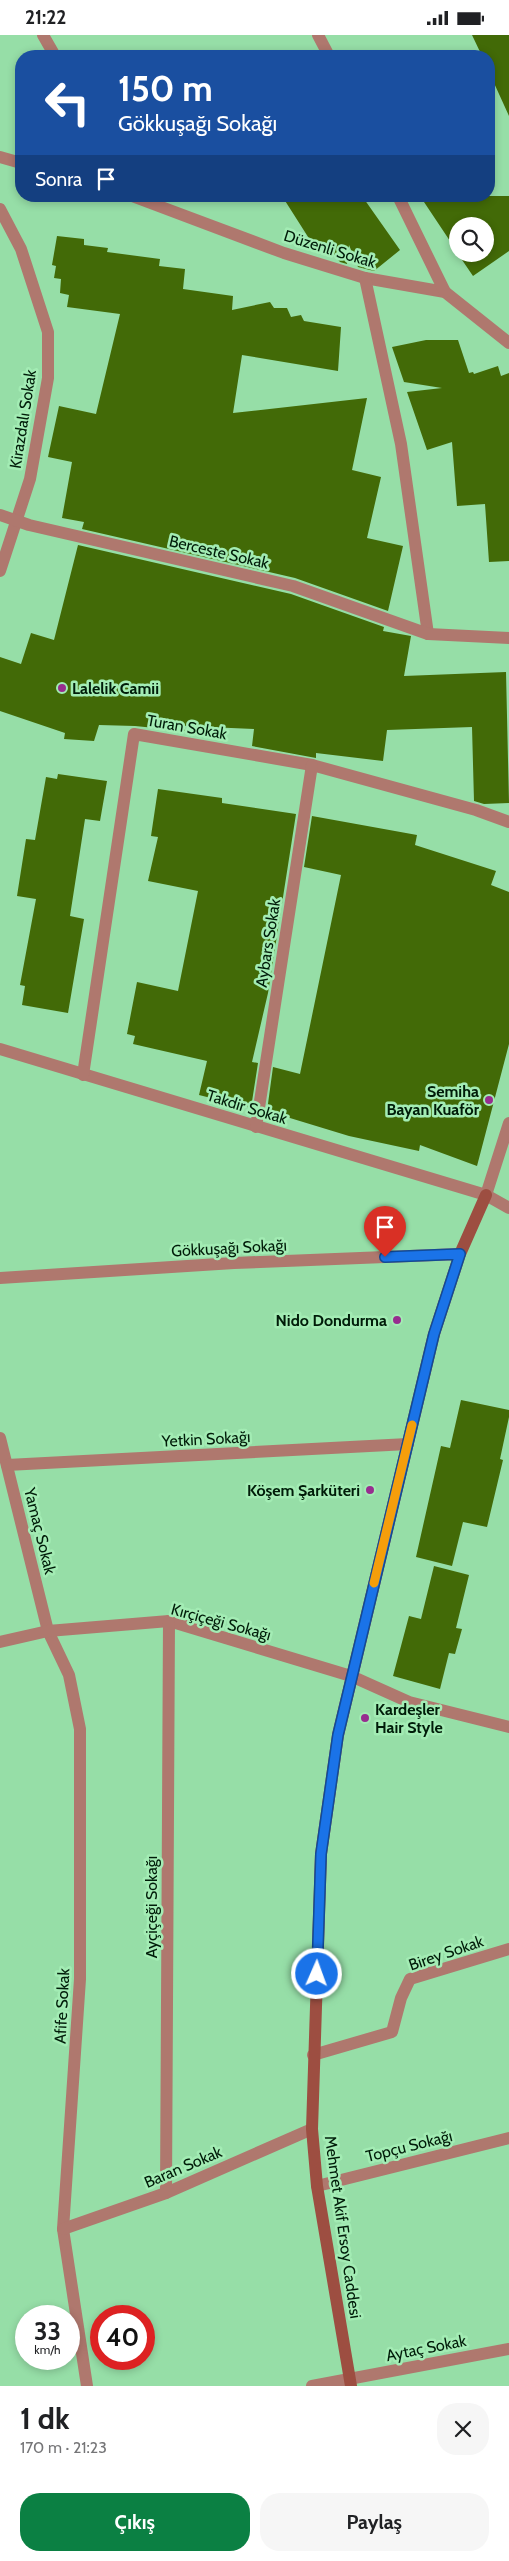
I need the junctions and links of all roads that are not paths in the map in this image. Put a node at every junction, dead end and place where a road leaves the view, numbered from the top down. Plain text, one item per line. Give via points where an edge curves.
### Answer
1 (43, 35) edge
2 (318, 35) edge
3 (52, 50) edge
4 (326, 50) edge
5 (0, 157) edge
6 (15, 161) edge
7 (148, 202) edge
8 (401, 202) edge
9 (0, 209) edge
10 (365, 278) junction
11 (446, 291) junction
12 (509, 343) edge
13 (0, 515) edge
14 (16, 521) junction
15 (0, 571) edge
16 (428, 634) junction
17 (509, 638) edge
18 (312, 765) junction
19 (509, 822) edge
20 (0, 1049) edge
21 (83, 1075) junction
22 (509, 1123) edge
23 (256, 1127) junction
24 (486, 1195) junction
25 (509, 1208) edge
26 (460, 1254) junction
27 (0, 1278) edge
28 (0, 1438) edge
29 (408, 1444) junction
30 (7, 1465) junction
31 (169, 1621) junction
32 (48, 1631) junction
33 (0, 1642) edge
34 (352, 1676) junction
35 (509, 1727) edge
36 (509, 1949) edge
37 (313, 2055) junction
38 (312, 2129) junction
39 (509, 2138) edge
40 (318, 2185) junction
41 (166, 2193) junction
42 (63, 2229) junction
43 (509, 2349) edge
44 (350, 2383) edge
45 (87, 2386) edge
46 (312, 2386) edge

1 - 3 street
2 - 4 street
5 - 6 street
7 - 10 street, Düzenli Sokak via 284,253
8 - 11 street
9 - 14 street, Kirazdalı Sokak via 21,249 48,332 48,378 30,479
10 - 11 street, Düzenli Sokak
10 - 16 street via 401,444
11 - 12 street
13 - 14 street, Berceste Sokak
14 - 15 street, Kirazdalı Sokak
14 - 16 street, Berceste Sokak via 293,586
16 - 17 street, Berceste Sokak
18 - 19 street, Turan Sokak
18 - 21 street, Turan Sokak via 134,734
18 - 23 street, Aybars Sokak
20 - 21 street, Takdir Sokak
21 - 23 street, Takdir Sokak
22 - 24 street
23 - 24 street, Takdir Sokak
24 - 25 street, Takdir Sokak
24 - 26 street, Mehmet Akif Ersoy Caddesi
26 - 27 street, Gökkuşağı Sokağı via 234,1263
26 - 29 street, Mehmet Akif Ersoy Caddesi via 434,1334
28 - 30 street, Yamaç Sokak
29 - 30 street, Yetkin Sokağı
29 - 34 street, Mehmet Akif Ersoy Caddesi
30 - 32 street, Yamaç Sokak
31 - 32 street, Kırçiçeği Sokağı
31 - 34 street, Kırçiçeği Sokağı
31 - 41 street, Ayçiçeği Sokağı
32 - 33 street, Kırçiçeği Sokağı
32 - 42 street, Afife Sokak via 69,1675 80,1729 80,1979
34 - 35 street, Kırçiçeği Sokağı via 409,1702
34 - 37 street, Mehmet Akif Ersoy Caddesi via 338,1735 321,1854
36 - 37 street, Birey Sokak via 410,1979 392,2032
37 - 38 street, Mehmet Akif Ersoy Caddesi
38 - 40 street, Mehmet Akif Ersoy Caddesi
38 - 41 street, Baran Sokak
39 - 40 street, Topçu Sokağı
40 - 44 street, Mehmet Akif Ersoy Caddesi
41 - 42 street, Baran Sokak
42 - 45 street, Afife Sokak
43 - 44 street, Aytaç Sokak
44 - 46 street, Aytaç Sokak

